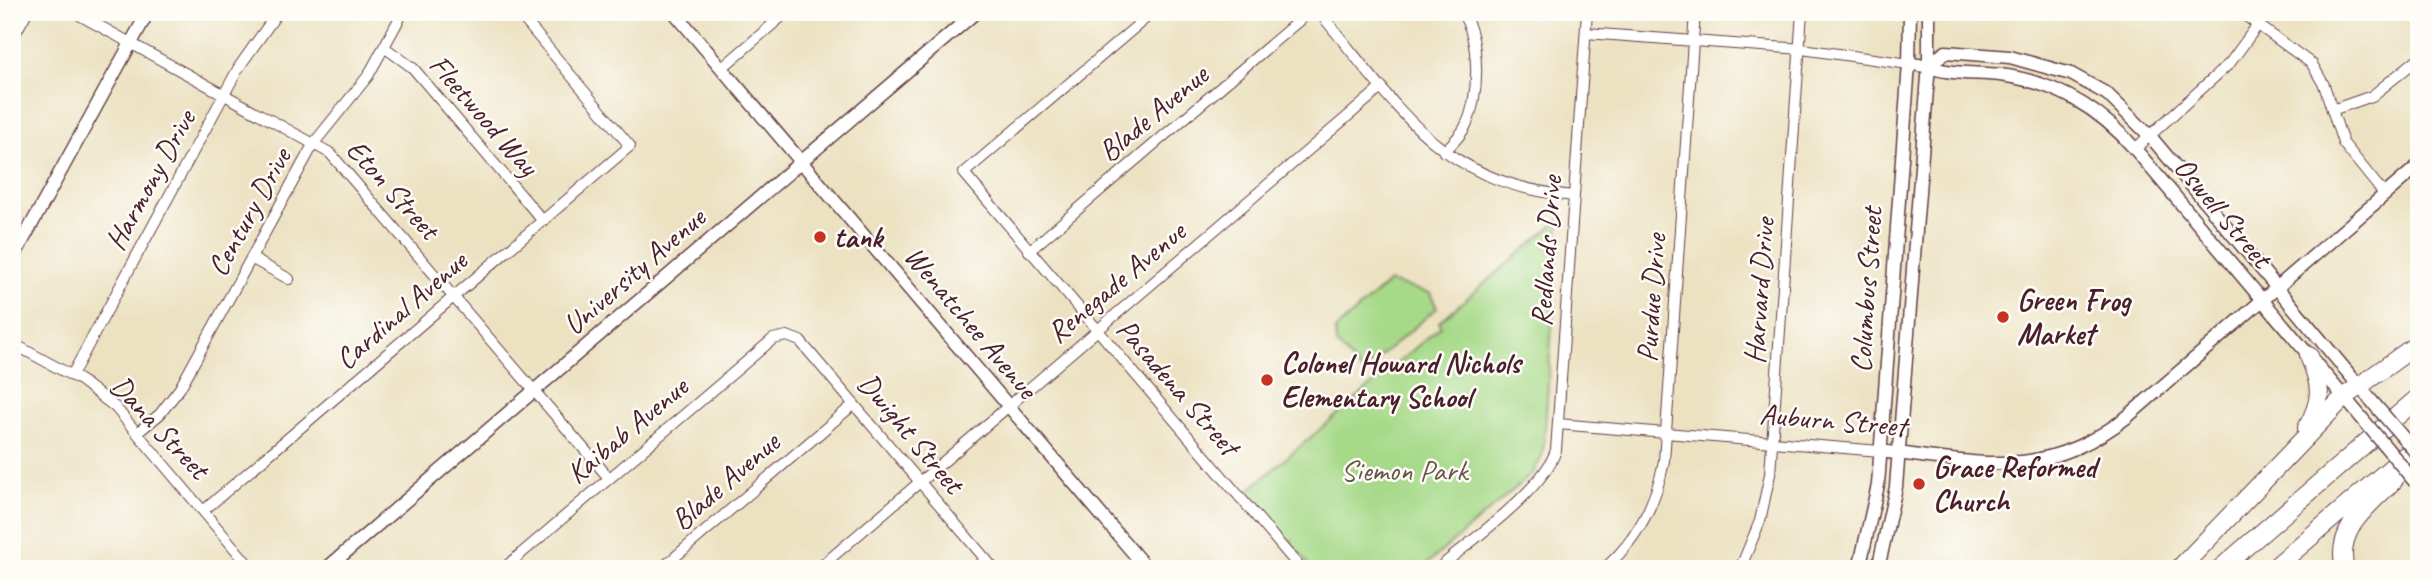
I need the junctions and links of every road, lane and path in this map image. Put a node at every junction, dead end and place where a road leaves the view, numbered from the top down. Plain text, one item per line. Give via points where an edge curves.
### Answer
1 (27, 12) edge
2 (74, 12) edge
3 (148, 12) edge
4 (278, 12) edge
5 (403, 12) edge
6 (518, 12) edge
7 (674, 12) edge
8 (787, 12) edge
9 (976, 12) edge
10 (1153, 12) edge
11 (1309, 12) edge
12 (1319, 12) edge
13 (1461, 12) edge
14 (1587, 12) edge
15 (1695, 12) edge
16 (1802, 12) edge
17 (1910, 12) edge
18 (1929, 12) edge
19 (2240, 12) edge
20 (2267, 12) edge
21 (2258, 25) junction
22 (1586, 33) junction
23 (12, 39) edge
24 (1695, 41) junction
25 (131, 43) junction
26 (384, 47) junction
27 (1801, 49) junction
28 (2419, 58) edge
29 (1909, 64) junction
30 (1929, 64) junction
31 (722, 68) junction
32 (1382, 87) junction
33 (224, 94) junction
34 (2332, 110) junction
35 (2150, 136) junction
36 (314, 143) junction
37 (2135, 149) junction
38 (1444, 152) junction
39 (801, 162) junction
40 (2419, 165) edge
41 (2385, 195) junction
42 (1574, 196) junction
43 (543, 221) junction
44 (1030, 251) junction
45 (251, 258) junction
46 (12, 260) edge
47 (289, 279) dead end
48 (2278, 287) junction
49 (455, 296) junction
50 (2262, 300) junction
51 (1097, 330) junction
52 (787, 336) joint
53 (12, 343) edge
54 (2419, 343) edge
55 (2309, 356) junction
56 (72, 374) junction
57 (2359, 384) junction
58 (534, 390) junction
59 (2344, 397) junction
60 (2419, 397) edge
61 (854, 404) junction
62 (1009, 406) junction
63 (1558, 424) junction
64 (1666, 432) junction
65 (137, 433) junction
66 (1773, 440) junction
67 (2299, 444) junction
68 (2419, 444) edge
69 (1880, 451) junction
70 (1899, 453) junction
71 (2419, 456) edge
72 (609, 478) junction
73 (920, 482) junction
74 (2417, 484) edge
75 (203, 511) junction
76 (986, 559) junction
77 (252, 569) edge
78 (326, 569) edge
79 (503, 569) edge
80 (661, 569) edge
81 (818, 569) edge
82 (975, 569) edge
83 (994, 569) edge
84 (1147, 569) edge
85 (1301, 569) edge
86 (1438, 569) edge
87 (1604, 569) edge
88 (1740, 569) edge
89 (1859, 569) edge
90 (1878, 569) edge
91 (2179, 569) edge
92 (2220, 569) edge
93 (2273, 569) edge
94 (2344, 569) edge

1 - 23 street
2 - 25 street, Eton Street
3 - 25 main road
4 - 33 street, Harmony Drive
5 - 26 street, Century Drive
6 - 43 street, Cardinal Avenue via 631,146
7 - 31 main road, Wenatchee Avenue
8 - 31 street
9 - 39 main road, University Avenue
10 - 44 street, Pasadena Street via 964,173
11 - 44 street, Blade Avenue
12 - 32 street
13 - 38 street via 1475,39 1472,105 1466,126
14 - 22 street, Redlands Drive
15 - 24 street, Purdue Drive
16 - 27 street, Harvard Drive
17 - 29 main road, Columbus Street
18 - 30 main road, Columbus Street
19 - 21 street
20 - 21 street
21 - 34 street via 2312,64
21 - 35 street via 2230,63
22 - 24 street, Oswell Street
22 - 42 street, Redlands Drive
24 - 27 street, Oswell Street
24 - 64 street, Purdue Drive
25 - 33 street, Eton Street
25 - 46 main road
26 - 36 street, Century Drive via 368,76
26 - 43 street, Fleetwood Way via 413,68
27 - 29 street, Oswell Street
27 - 66 street, Harvard Drive
28 - 34 street via 2372,96
29 - 30 main road, Oswell Street
29 - 69 main road, Columbus Street
30 - 35 main road, Oswell Street via 1946,52 2010,57 2051,67 2107,94
30 - 37 main road, Oswell Street via 1943,71 2018,78 2058,90 2094,110
30 - 70 main road, Columbus Street
31 - 39 main road, Wenatchee Avenue
32 - 38 street
32 - 51 street, Renegade Avenue
33 - 36 street, Eton Street
33 - 56 street, Harmony Drive
34 - 41 street via 2349,152
35 - 37 street
35 - 48 main road, Oswell Street
36 - 45 street, Century Drive
36 - 49 street, Eton Street via 343,164
37 - 50 main road, Oswell Street
38 - 42 street via 1471,170 1506,184
39 - 58 main road, University Avenue
39 - 62 main road, Wenatchee Avenue
40 - 41 main road, Auburn Street
41 - 48 main road, Auburn Street
42 - 63 street, Redlands Drive
43 - 49 street, Cardinal Avenue
44 - 51 street, Pasadena Street
45 - 47 street
45 - 65 street, Century Drive via 180,388 160,414
48 - 50 main road, Auburn Street
48 - 57 main road, Oswell Street
49 - 58 street, Eton Street
49 - 75 street, Cardinal Avenue
50 - 55 main road, Oswell Street
50 - 70 main road, Auburn Street via 2127,417 2077,448 2038,460 1997,464
51 - 62 street, Renegade Avenue
51 - 85 street, Pasadena Street
52 - 61 street, Dwight Street via 800,341
52 - 72 street, Kaibab Avenue via 773,339
53 - 56 street, Dana Street
54 - 57 highway
55 - 59 main road, Oswell Street
55 - 67 highway via 2320,396
56 - 65 street, Dana Street via 98,392
57 - 59 highway
57 - 71 main road, Oswell Street, bridge
58 - 72 street, Eton Street
58 - 78 main road, University Avenue
59 - 67 highway
59 - 74 main road, Oswell Street, bridge
60 - 92 highway
61 - 73 street, Dwight Street
61 - 80 street, Blade Avenue
62 - 73 street, Renegade Avenue
62 - 84 main road, Wenatchee Avenue
63 - 64 street, Auburn Street
63 - 86 street, Redlands Drive via 1552,462 1539,481
64 - 66 street, Auburn Street
64 - 87 street, Purdue Drive via 1661,478 1648,514
65 - 75 street, Dana Street
66 - 69 street, Auburn Street
66 - 88 street, Harvard Drive via 1766,498
67 - 91 highway
68 - 93 highway
69 - 70 main road, Auburn Street
69 - 89 main road, Columbus Street via 1874,511
70 - 90 main road, Columbus Street via 1892,514
71 - 94 highway via 2351,524 2343,546
72 - 79 street, Kaibab Avenue
73 - 76 street, Dwight Street
73 - 81 street, Renegade Avenue
75 - 77 street, Dana Street
76 - 82 street
76 - 83 street, Dwight Street

